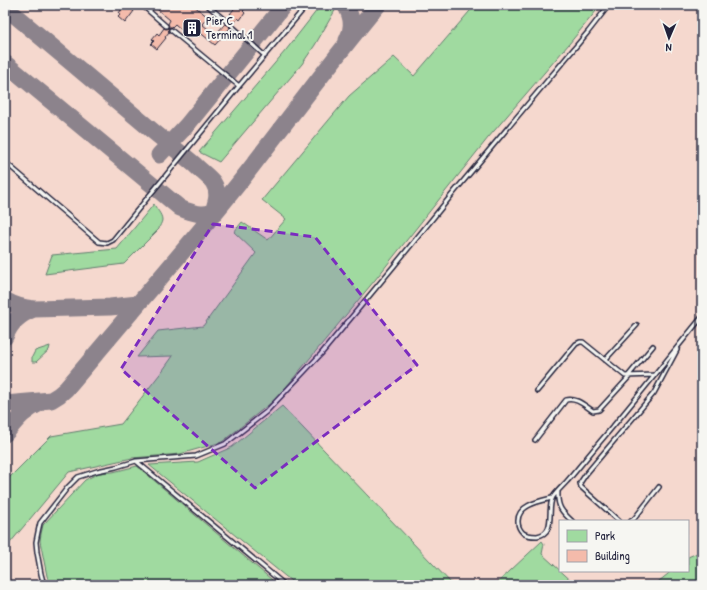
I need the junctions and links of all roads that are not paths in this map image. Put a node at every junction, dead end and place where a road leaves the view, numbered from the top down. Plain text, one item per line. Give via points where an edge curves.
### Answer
1 (142, 5) edge
2 (207, 5) edge
3 (307, 5) edge
4 (609, 5) edge
5 (227, 22) dead end
6 (166, 26) dead end
7 (232, 26) dead end
8 (171, 30) dead end
9 (265, 56) junction
10 (240, 86) junction
11 (5, 162) edge
12 (702, 317) edge
13 (637, 325) dead end
14 (679, 345) junction
15 (653, 346) dead end
16 (605, 360) junction
17 (655, 375) junction
18 (629, 376) junction
19 (537, 391) dead end
20 (535, 440) dead end
21 (136, 461) junction
22 (659, 487) dead end
23 (558, 492) junction
24 (552, 498) junction
25 (571, 520) edge
26 (618, 520) edge
27 (634, 520) edge
28 (44, 585) edge
29 (285, 585) edge

1 - 6 lane
2 - 5 lane
3 - 9 lane
4 - 21 lane via 326,348 266,412 225,444 196,456
7 - 9 lane
8 - 10 lane
9 - 10 lane
10 - 11 lane via 113,240 107,243 99,242
12 - 14 lane
13 - 16 lane
14 - 17 lane
14 - 26 lane via 654,393 580,483 581,487
15 - 18 lane
16 - 18 lane via 625,376
16 - 19 lane via 580,342
17 - 18 lane
17 - 23 lane
18 - 20 lane via 599,410 593,411 574,400 566,400
21 - 28 lane via 78,477 40,523 36,542
21 - 29 lane
22 - 27 lane
23 - 24 lane
23 - 25 lane via 559,507
24 - 24 lane via 526,507 518,521 522,532 532,536 546,532 550,524

